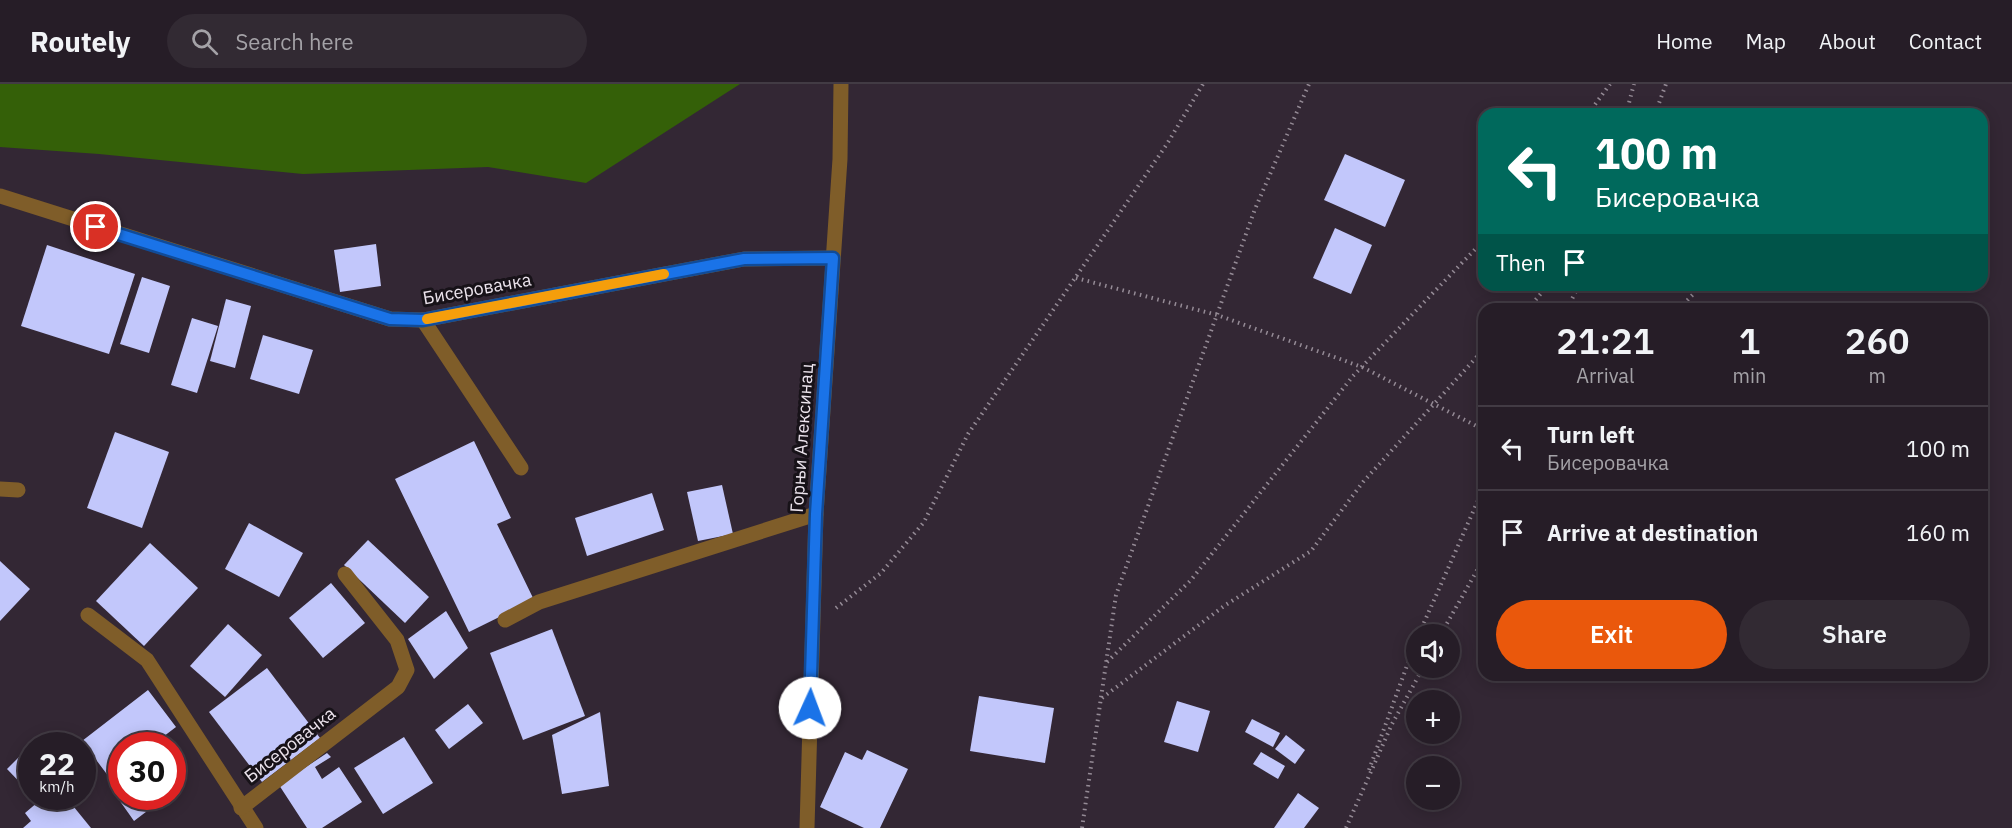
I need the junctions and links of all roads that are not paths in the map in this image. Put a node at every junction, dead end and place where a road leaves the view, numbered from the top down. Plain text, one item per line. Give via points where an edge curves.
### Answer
1 (841, 84) edge
2 (0, 196) edge
3 (833, 258) junction
4 (423, 320) junction
5 (521, 468) dead end
6 (0, 489) edge
7 (18, 490) dead end
8 (816, 514) junction
9 (345, 574) dead end
10 (88, 615) dead end
11 (505, 620) dead end
12 (241, 808) junction
13 (256, 828) edge
14 (807, 828) edge

1 - 3 street, Горњи Алексинац
2 - 4 street, Бисеровачка via 390,319
3 - 4 street, Бисеровачка via 744,259
3 - 8 street, Горњи Алексинац
4 - 5 street
6 - 7 street
8 - 11 street via 538,602
8 - 14 street, Горњи Алексинац
9 - 12 street, Бисеровачка via 397,640 407,670 398,687
10 - 12 street, Бисеровачка via 147,660
12 - 13 street, Бисеровачка

